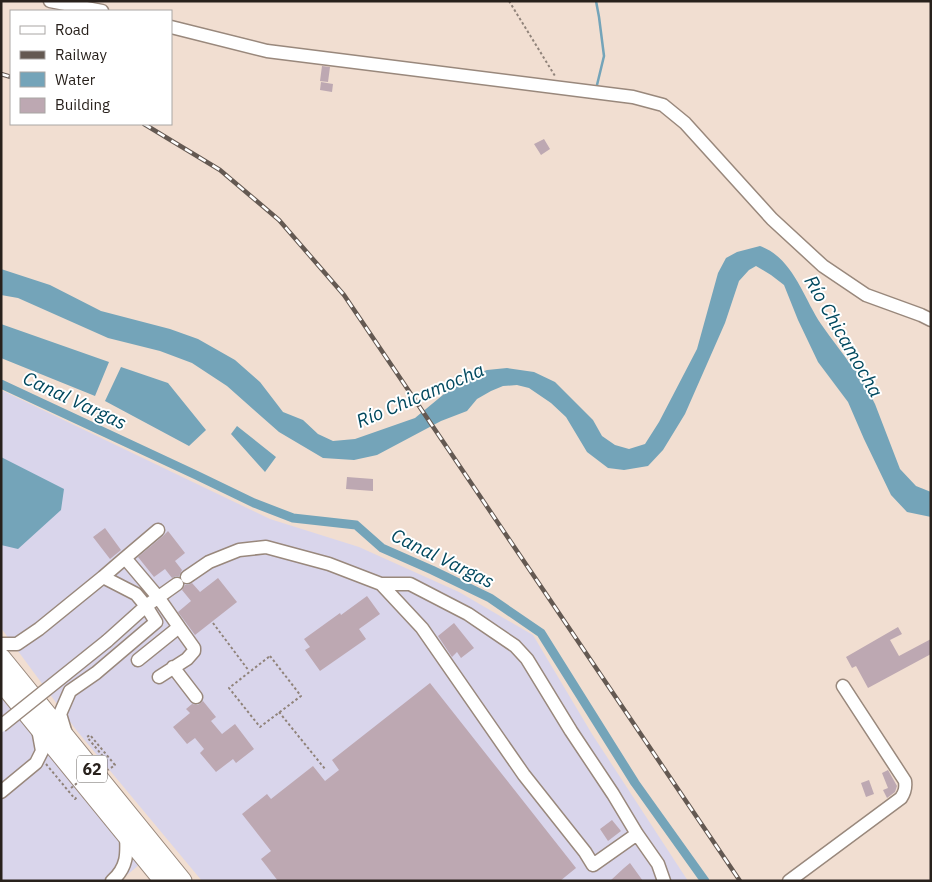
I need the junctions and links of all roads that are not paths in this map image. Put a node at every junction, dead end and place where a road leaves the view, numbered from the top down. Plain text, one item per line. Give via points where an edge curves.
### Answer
1 (50, 1) edge
2 (97, 10) edge
3 (172, 27) edge
4 (931, 320) edge
5 (158, 530) dead end
6 (125, 558) junction
7 (104, 577) junction
8 (381, 584) junction
9 (154, 593) junction
10 (136, 594) junction
11 (146, 606) junction
12 (168, 612) junction
13 (156, 622) junction
14 (179, 627) junction
15 (1, 644) edge
16 (1, 658) edge
17 (138, 660) dead end
18 (173, 667) junction
19 (159, 678) dead end
20 (1, 681) edge
21 (843, 686) dead end
22 (196, 697) dead end
23 (37, 724) junction
24 (1, 726) edge
25 (69, 741) junction
26 (1, 792) edge
27 (126, 834) junction
28 (637, 834) junction
29 (112, 881) edge
30 (164, 881) edge
31 (182, 881) edge
32 (664, 881) edge
33 (789, 881) edge

1 - 2 street
3 - 4 street via 268,51 633,97 663,105 685,123 772,219 823,266 866,295
5 - 6 street
6 - 7 street
6 - 9 street
7 - 10 street
7 - 15 street via 17,644
8 - 9 street via 329,564 266,547 238,550 209,562
8 - 28 street via 410,584 468,614 515,646 527,658
8 - 28 street via 422,628 524,775 593,865
9 - 10 street
9 - 11 street
9 - 12 street
10 - 11 street
11 - 13 street
11 - 24 street, bridge
12 - 13 street
12 - 14 street
13 - 25 street via 70,691 60,714
14 - 17 street
14 - 18 street via 194,651
16 - 25 highway, 62
18 - 19 street
18 - 22 street
20 - 23 highway, 62
21 - 33 street via 906,781 905,792
23 - 26 street via 42,751 36,763
23 - 27 highway, 62
25 - 31 highway, 62
27 - 29 street via 126,858 119,875
27 - 30 highway, 62
28 - 32 street via 658,864

